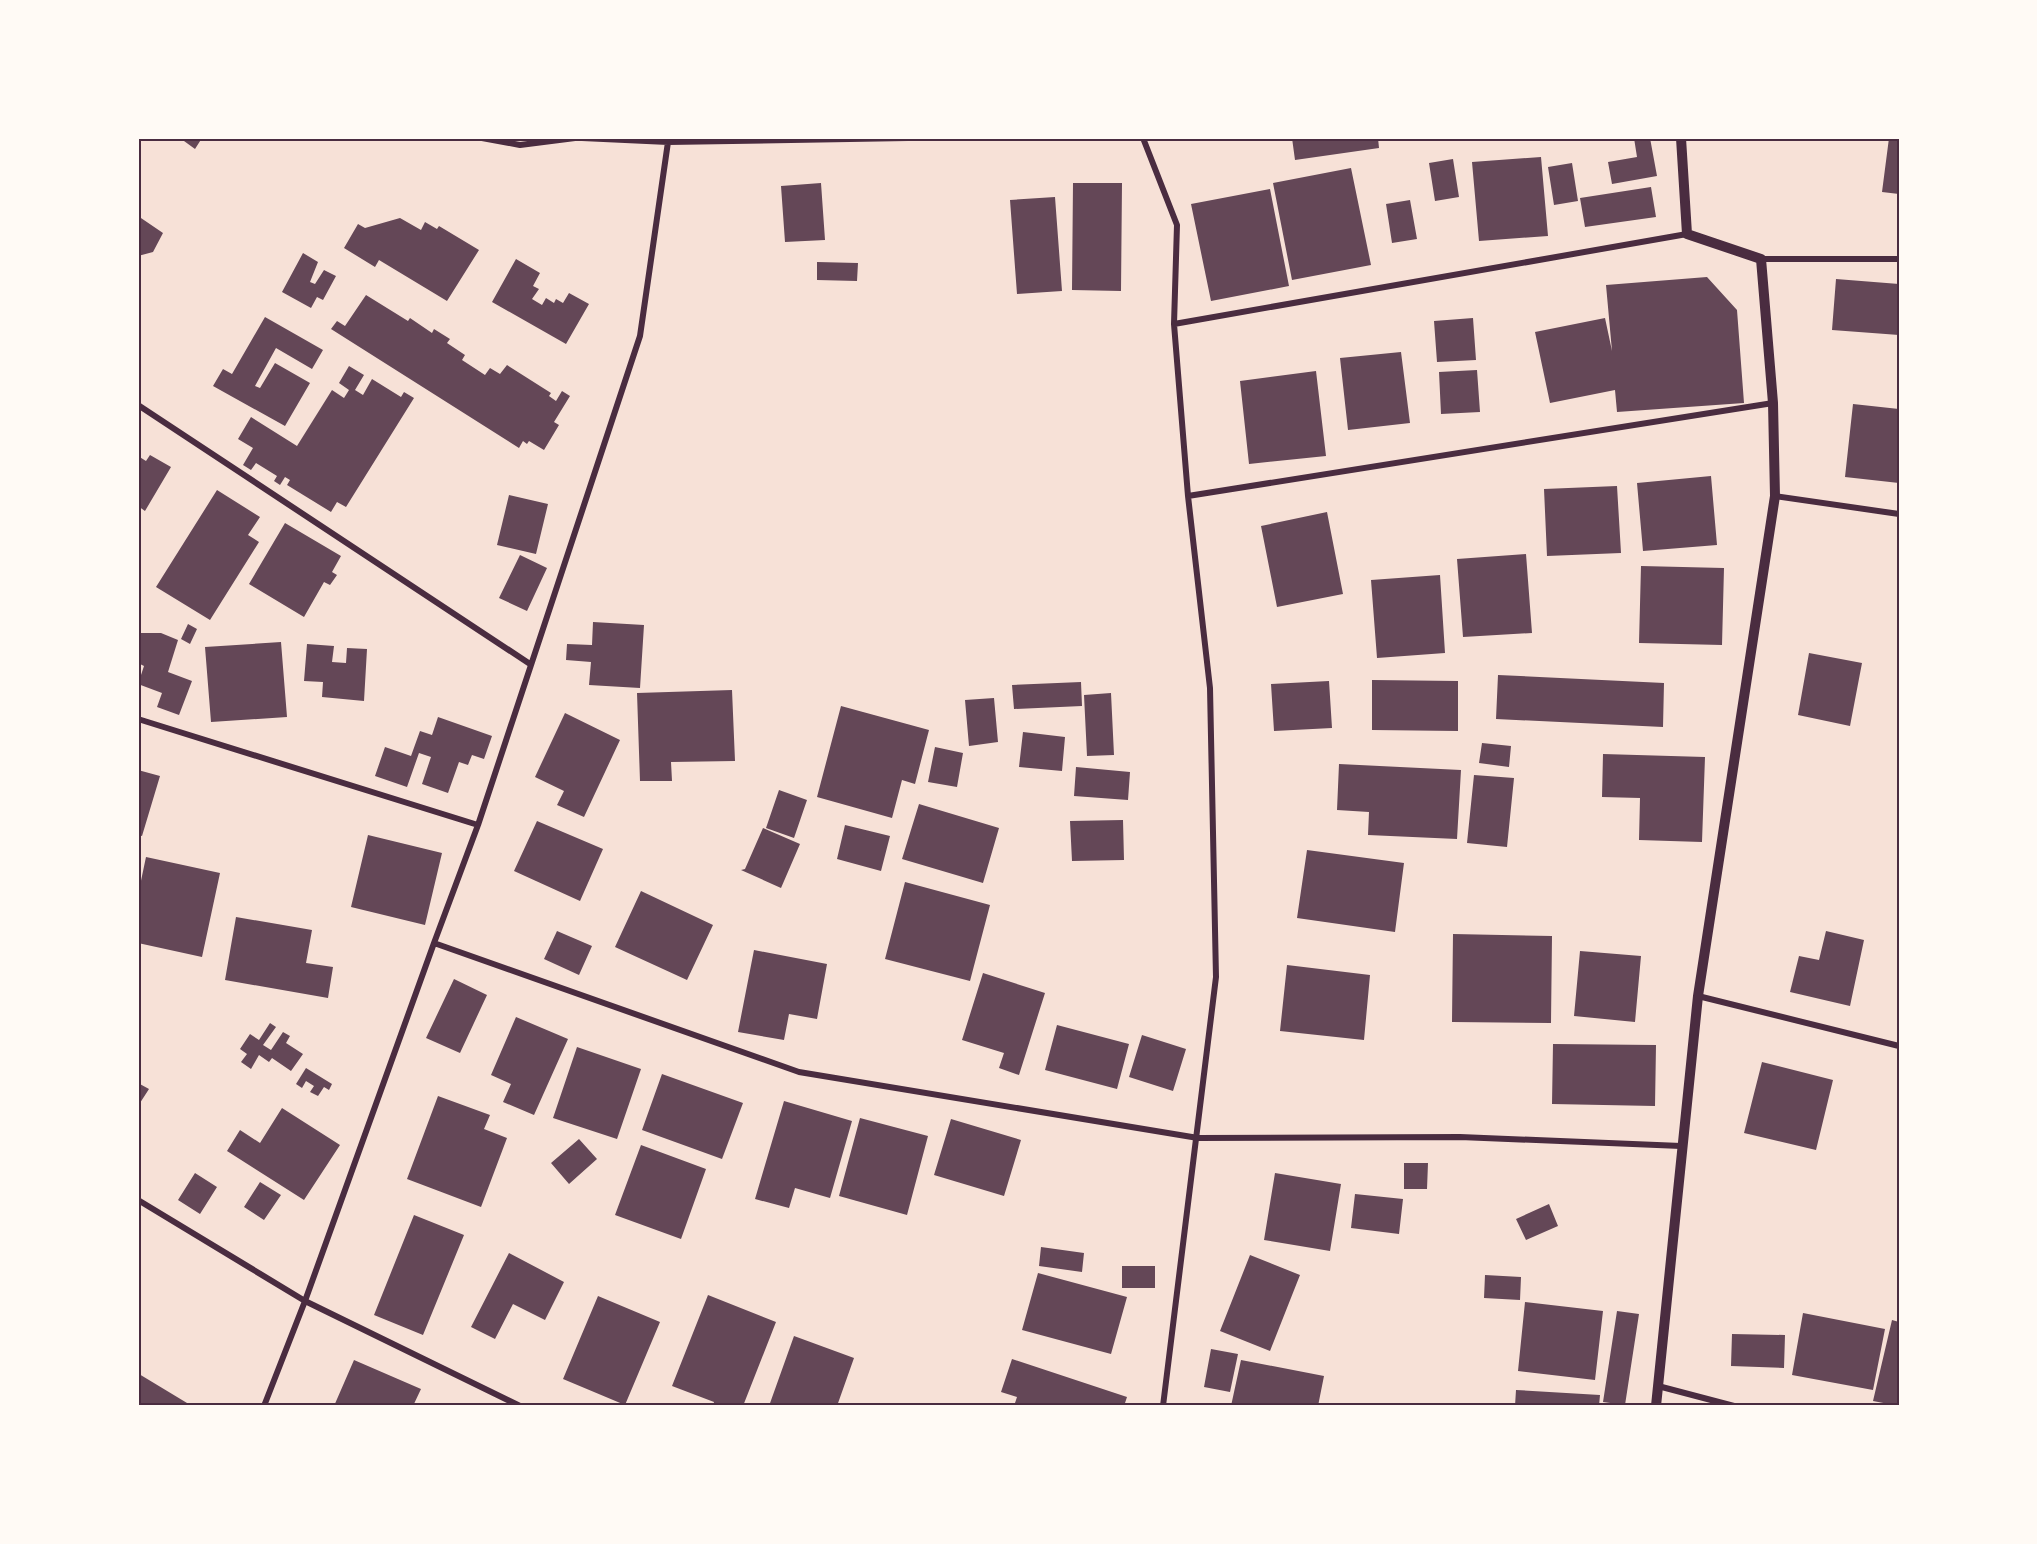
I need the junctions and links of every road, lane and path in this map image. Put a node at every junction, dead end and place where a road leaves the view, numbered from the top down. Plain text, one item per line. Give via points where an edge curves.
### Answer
1 (482, 138) edge
2 (575, 138) edge
3 (582, 138) edge
4 (908, 138) edge
5 (1143, 138) edge
6 (1681, 138) edge
7 (668, 142) junction
8 (1688, 234) junction
9 (1761, 259) junction
10 (1899, 259) edge
11 (1174, 324) junction
12 (1773, 403) junction
13 (138, 405) edge
14 (1188, 496) junction
15 (1775, 496) junction
16 (1899, 514) edge
17 (531, 664) junction
18 (138, 719) edge
19 (478, 825) junction
20 (434, 943) junction
21 (1698, 996) junction
22 (1899, 1046) edge
23 (1198, 1138) junction
24 (1681, 1146) junction
25 (138, 1200) edge
26 (305, 1301) junction
27 (1658, 1386) junction
28 (264, 1406) edge
29 (519, 1406) edge
30 (1164, 1406) edge
31 (1656, 1406) edge
32 (1734, 1406) edge

1 - 2 street via 520,145
3 - 7 street
4 - 7 street
5 - 11 street via 1178,225
6 - 8 street
7 - 17 street via 640,336
8 - 9 street
8 - 11 street
9 - 10 street
9 - 12 street
11 - 14 street
12 - 14 street
12 - 15 street
13 - 17 street
14 - 23 street via 1210,688 1216,965
15 - 16 street
15 - 21 street
17 - 19 street
18 - 19 street
19 - 20 street
20 - 23 street via 799,1072
20 - 26 street
21 - 22 street
21 - 24 street
23 - 24 street via 1460,1137
23 - 30 street
24 - 27 street
25 - 26 street
26 - 28 street
26 - 29 street
27 - 31 street
27 - 32 street

